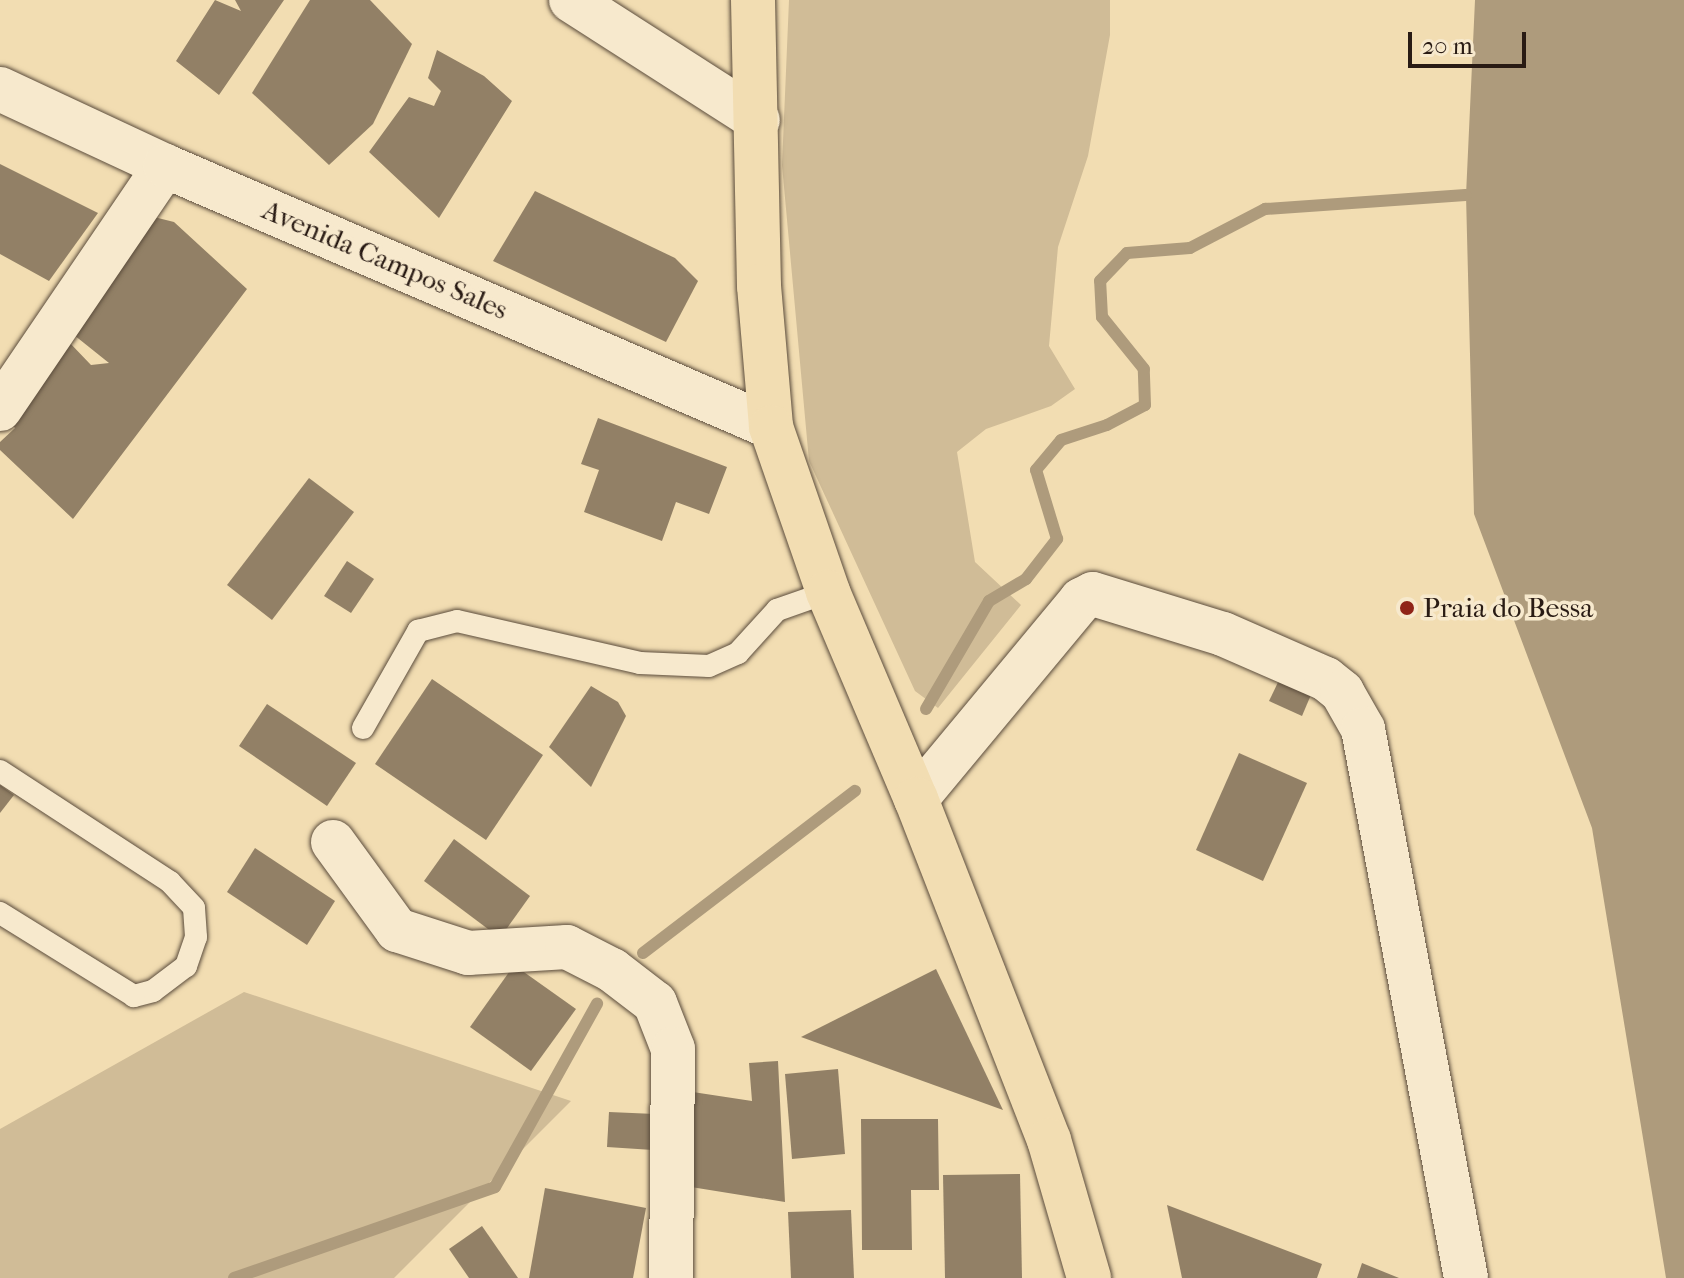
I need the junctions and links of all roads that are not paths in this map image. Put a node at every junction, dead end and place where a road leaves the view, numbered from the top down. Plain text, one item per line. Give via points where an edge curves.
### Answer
1 (571, 0) edge
2 (753, 0) edge
3 (0, 89) edge
4 (758, 120) junction
5 (165, 166) junction
6 (0, 409) edge
7 (771, 427) junction
8 (828, 592) junction
9 (363, 728) dead end
10 (0, 771) edge
11 (916, 799) junction
12 (333, 842) dead end
13 (0, 913) edge
14 (671, 1278) edge
15 (1089, 1278) edge
16 (1466, 1278) edge

1 - 4 street
2 - 4 main road
3 - 5 street, Avenida Campos Sales
4 - 7 main road via 759,286
5 - 6 street
5 - 7 street, Avenida Campos Sales
7 - 8 main road
8 - 9 lane via 777,610 738,653 709,666 640,663 457,621 418,631
8 - 11 main road
10 - 13 lane via 170,882 194,908 196,937 186,966 153,991 134,996
11 - 15 main road via 1049,1140
11 - 16 street via 1081,600 1093,594 1223,634 1326,679 1342,692 1363,729
12 - 14 street via 397,930 468,953 567,947 612,970 655,1003 673,1049

